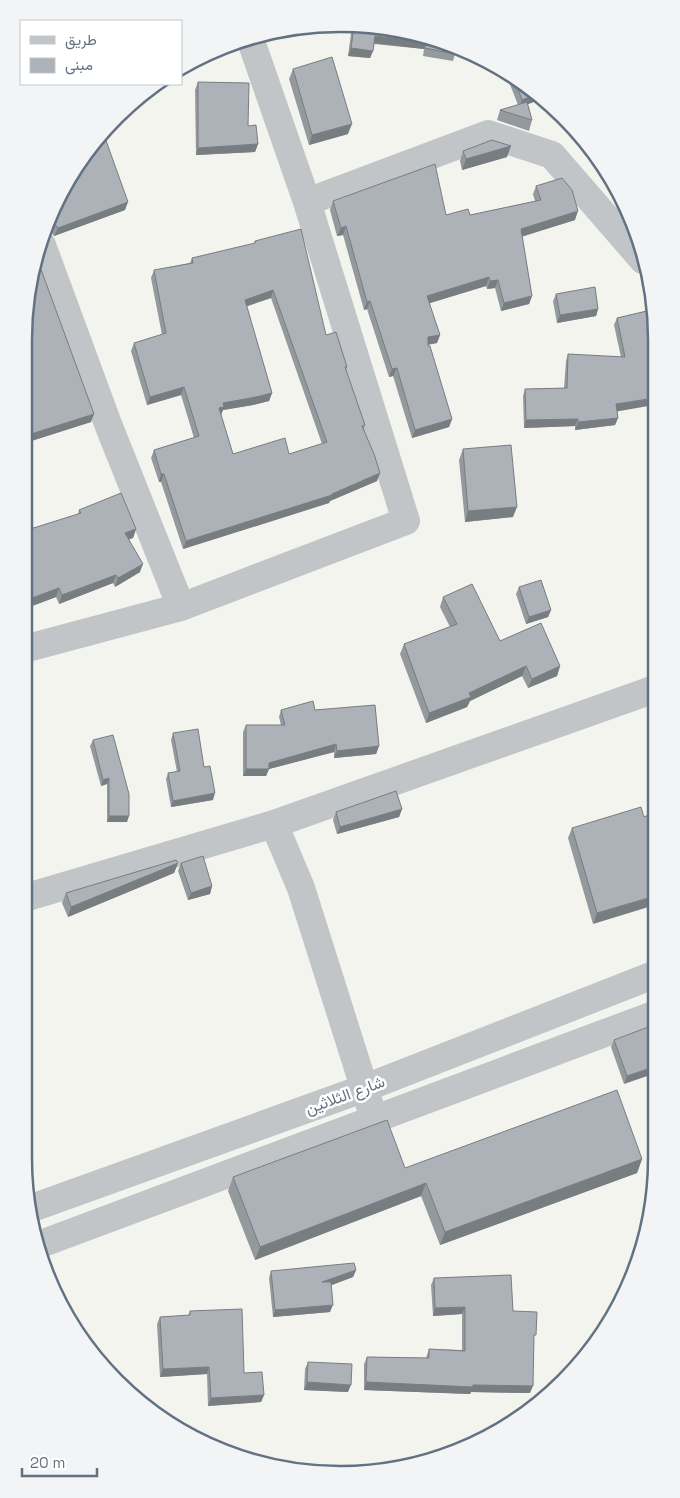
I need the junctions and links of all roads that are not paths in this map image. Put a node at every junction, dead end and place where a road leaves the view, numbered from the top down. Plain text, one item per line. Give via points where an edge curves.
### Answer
1 (253, 45) edge
2 (307, 202) junction
3 (634, 249) edge
4 (45, 254) edge
5 (182, 608) junction
6 (32, 647) edge
7 (648, 692) edge
8 (274, 824) junction
9 (32, 896) edge
10 (648, 977) edge
11 (648, 1017) edge
12 (365, 1088) junction
13 (374, 1119) junction
14 (36, 1206) edge
15 (44, 1243) edge

1 - 2 street
2 - 3 street via 488,134 552,155
2 - 5 street via 406,521
4 - 5 street via 108,424
5 - 6 street
7 - 8 street
8 - 9 street
8 - 12 street via 301,888
10 - 12 street, شارع الثلاثين
11 - 13 street, شارع الثلاثين
12 - 13 street
12 - 14 street, شارع الثلاثين
13 - 15 street, شارع الثلاثين

